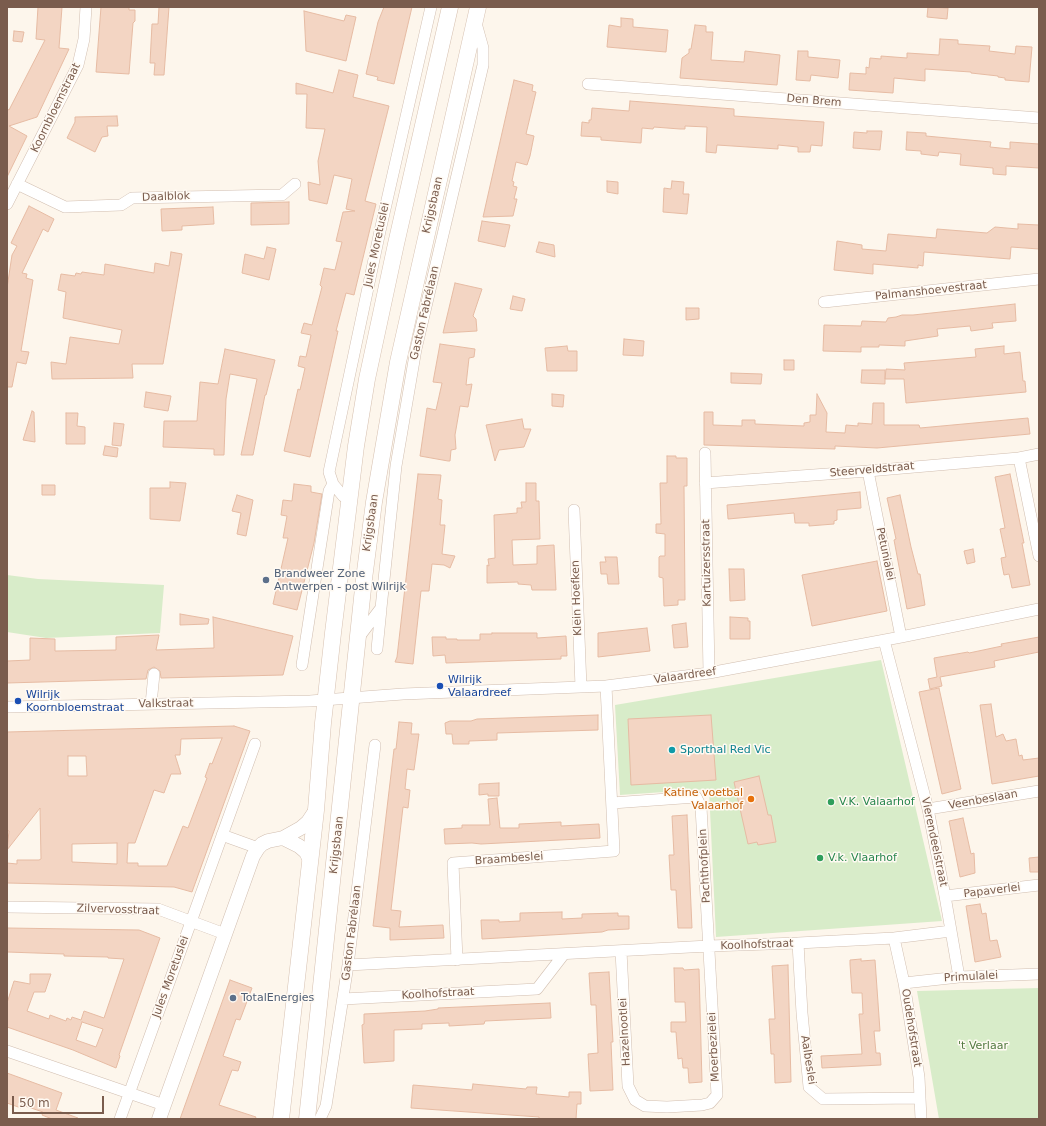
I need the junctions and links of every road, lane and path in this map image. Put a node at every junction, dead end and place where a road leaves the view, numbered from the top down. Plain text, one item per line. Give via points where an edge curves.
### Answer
1 (86, 7) edge
2 (431, 7) edge
3 (450, 7) edge
4 (477, 14) edge
5 (588, 84) dead end
6 (1039, 118) edge
7 (17, 184) junction
8 (295, 184) dead end
9 (7, 204) edge
10 (1039, 279) edge
11 (824, 302) dead end
12 (705, 453) dead end
13 (1039, 454) edge
14 (1019, 458) junction
15 (868, 471) junction
16 (705, 483) junction
17 (333, 484) junction
18 (348, 500) junction
19 (574, 510) dead end
20 (1039, 556) edge
21 (381, 608) junction
22 (1039, 609) edge
23 (358, 638) junction
24 (901, 638) junction
25 (884, 640) junction
26 (377, 648) dead end
27 (302, 664) dead end
28 (709, 673) junction
29 (154, 674) dead end
30 (606, 686) junction
31 (581, 687) junction
32 (352, 698) junction
33 (325, 700) junction
34 (151, 704) junction
35 (7, 707) edge
36 (255, 744) dead end
37 (375, 745) dead end
38 (1039, 790) edge
39 (612, 803) junction
40 (316, 810) junction
41 (928, 810) junction
42 (222, 835) junction
43 (283, 838) junction
44 (258, 848) junction
45 (310, 860) junction
46 (1039, 885) edge
47 (945, 896) junction
48 (7, 907) edge
49 (191, 921) junction
50 (950, 931) junction
51 (225, 934) junction
52 (894, 938) junction
53 (798, 943) junction
54 (709, 946) junction
55 (621, 951) junction
56 (564, 954) junction
57 (456, 960) junction
58 (348, 965) junction
59 (1039, 974) edge
60 (959, 977) junction
61 (904, 983) junction
62 (343, 999) junction
63 (7, 1051) edge
64 (129, 1094) junction
65 (920, 1098) junction
66 (164, 1105) junction
67 (645, 1106) joint
68 (120, 1119) edge
69 (159, 1119) edge
70 (281, 1119) edge
71 (307, 1119) edge
72 (320, 1119) edge
73 (921, 1119) edge

1 - 7 street, Koornbloemstraat via 84,39 78,65
2 - 17 street, Jules Moretuslei via 330,467
3 - 18 main road via 367,379
4 - 21 street, Gaston Fabrélaan via 483,65 416,349 396,466
4 - 23 main road, Krijgsbaan via 398,362 374,502
5 - 6 street, Den Brem
7 - 8 street, Daalblok via 64,207 121,205 132,198 282,194
7 - 9 street, Koornbloemstraat
10 - 11 street, Palmanshoevestraat
12 - 16 street, Kartuizersstraat
13 - 14 street, Steerveldstraat
14 - 15 street, Steerveldstraat
14 - 20 street
15 - 16 street, Steerveldstraat
15 - 24 street, Petunialei
16 - 28 street, Kartuizersstraat
17 - 18 street
17 - 27 street, Jules Moretuslei
18 - 33 main road
19 - 31 street, Klein Hoefken
21 - 23 street
21 - 26 street, Gaston Fabrélaan
22 - 24 street, Valaardreef
23 - 32 main road, Krijgsbaan
24 - 25 street, Valaardreef
25 - 28 street, Valaardreef
25 - 41 street, Vierendeelstraat
28 - 30 street, Valaardreef
29 - 34 street
30 - 31 street, Valaardreef
30 - 39 street
31 - 32 street, Valaardreef
32 - 33 street, Valaardreef
32 - 71 main road, Krijgsbaan
33 - 34 street, Valkstraat
33 - 40 main road
34 - 35 street, Valkstraat
36 - 42 street, Jules Moretuslei
37 - 58 street, Gaston Fabrélaan
38 - 41 street, Veenbeslaan
39 - 54 street, Pachthofplein via 696,797 702,807
39 - 57 street, Braambeslei via 614,851 453,862
40 - 43 street via 302,828
40 - 45 main road
41 - 47 street, Vierendeelstraat
42 - 44 street
42 - 49 street, Jules Moretuslei
43 - 44 street via 268,841
43 - 45 street via 299,846
44 - 51 street
45 - 70 main road
46 - 47 street, Papaverlei
47 - 50 street, Vierendeelstraat
48 - 49 street, Zilvervosstraat via 158,909
49 - 51 street, Zilvervosstraat
49 - 64 street, Jules Moretuslei
50 - 52 street, Koolhofstraat
50 - 60 street, Vierendeelstraat
51 - 66 street
52 - 53 street, Koolhofstraat
52 - 61 street, Oudehofstraat
53 - 54 street, Koolhofstraat
53 - 65 street, Aalbeslei via 809,1087 823,1100
54 - 55 street, Koolhofstraat
54 - 67 street, Moerbezielei via 717,1095 710,1103 702,1105
55 - 56 street, Koolhofstraat
55 - 67 street, Hazelnootlei via 628,1086 635,1100
56 - 57 street, Koolhofstraat
56 - 62 street, Koolhofstraat via 537,989
57 - 58 street, Koolhofstraat
58 - 62 street, Gaston Fabrélaan
59 - 60 street, Primulalei
60 - 61 street, Primulalei
61 - 65 street, Oudehofstraat
62 - 72 street, Gaston Fabrélaan via 326,1106
63 - 64 street
64 - 66 street
64 - 68 street, Jules Moretuslei
65 - 73 street, Oudehofstraat
66 - 69 street

